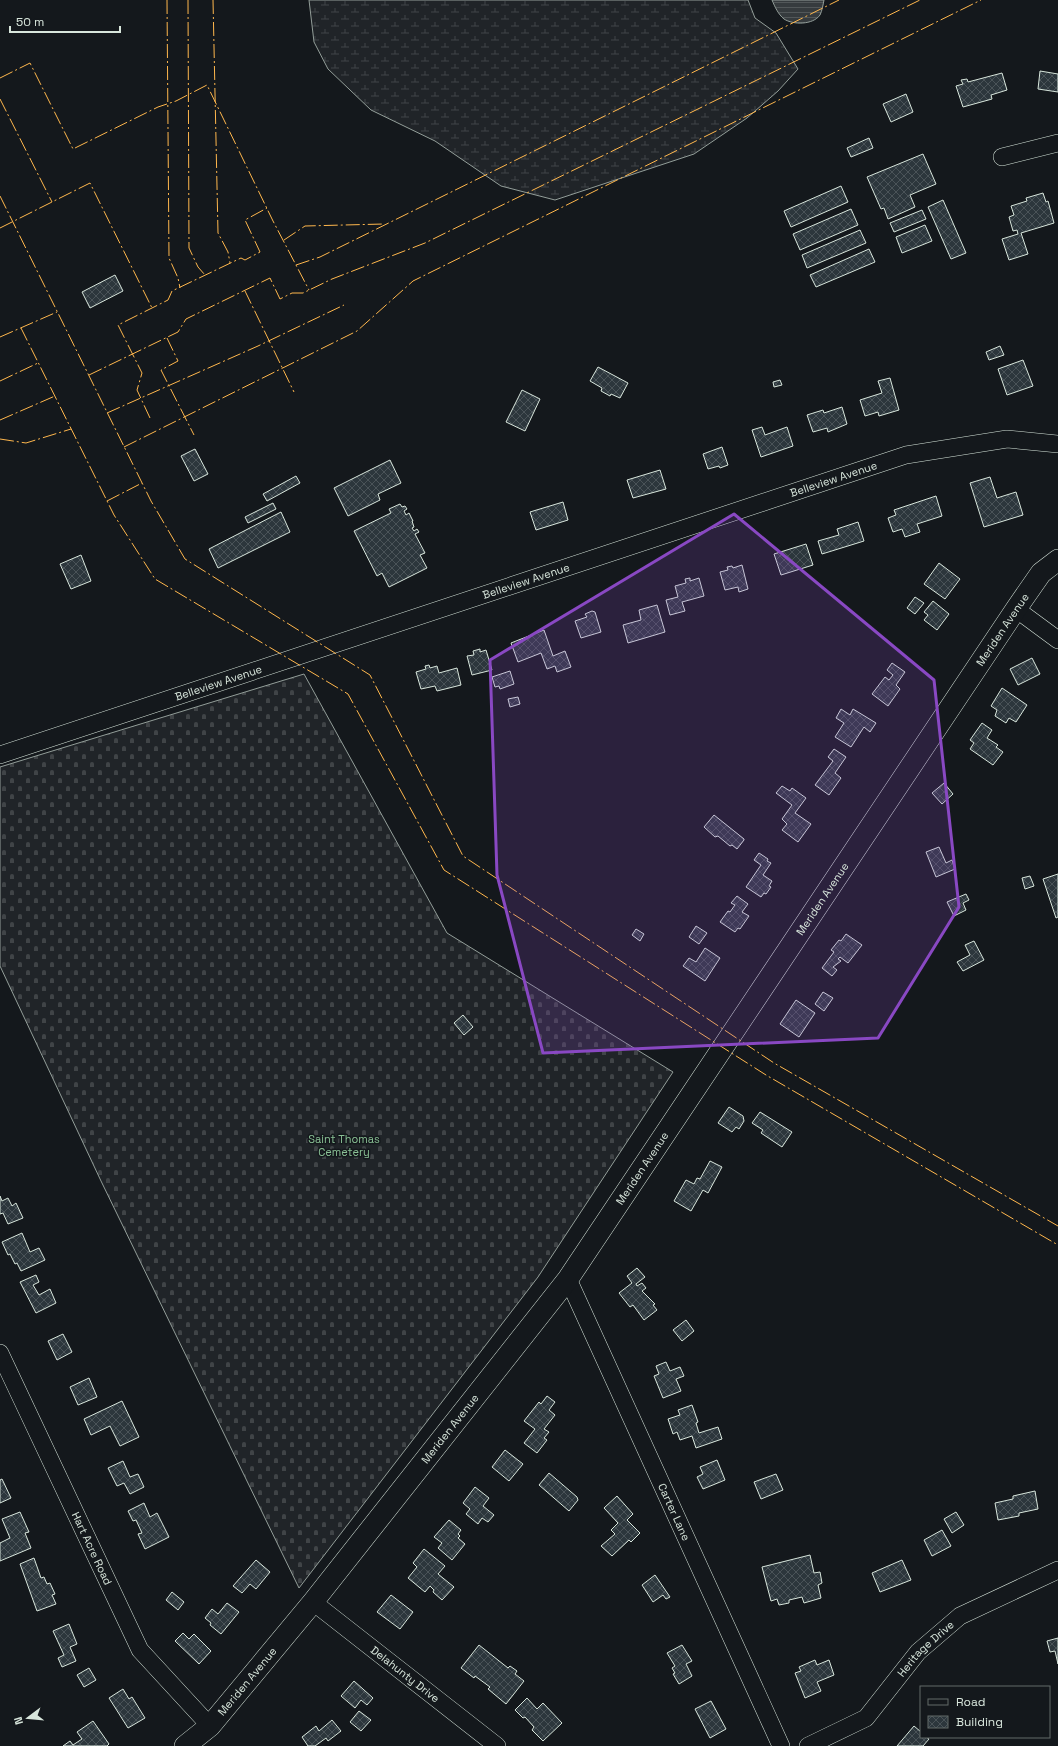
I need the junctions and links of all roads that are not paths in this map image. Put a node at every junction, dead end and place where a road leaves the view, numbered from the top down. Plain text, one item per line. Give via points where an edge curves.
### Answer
1 (1058, 143) edge
2 (1002, 158) dead end
3 (1058, 444) edge
4 (1058, 560) edge
5 (1016, 609) junction
6 (1058, 640) edge
7 (0, 755) edge
8 (568, 1279) junction
9 (0, 1353) edge
10 (1058, 1570) edge
11 (313, 1602) junction
12 (210, 1726) junction
13 (185, 1746) edge
14 (497, 1746) edge
15 (781, 1746) edge
16 (808, 1746) edge

1 - 2 street
3 - 7 street, Belleview Avenue via 1007,440 906,455
4 - 5 main road, Meriden Avenue via 1041,573
5 - 6 street
5 - 8 main road, Meriden Avenue
8 - 11 main road, Meriden Avenue
8 - 15 street, Carter Lane
9 - 12 street, Hart Acre Road via 140,1650
10 - 16 street, Heritage Drive via 960,1616 918,1652 866,1718
11 - 12 main road, Meriden Avenue
11 - 14 street, Delahunty Drive
12 - 13 main road, Meriden Avenue

